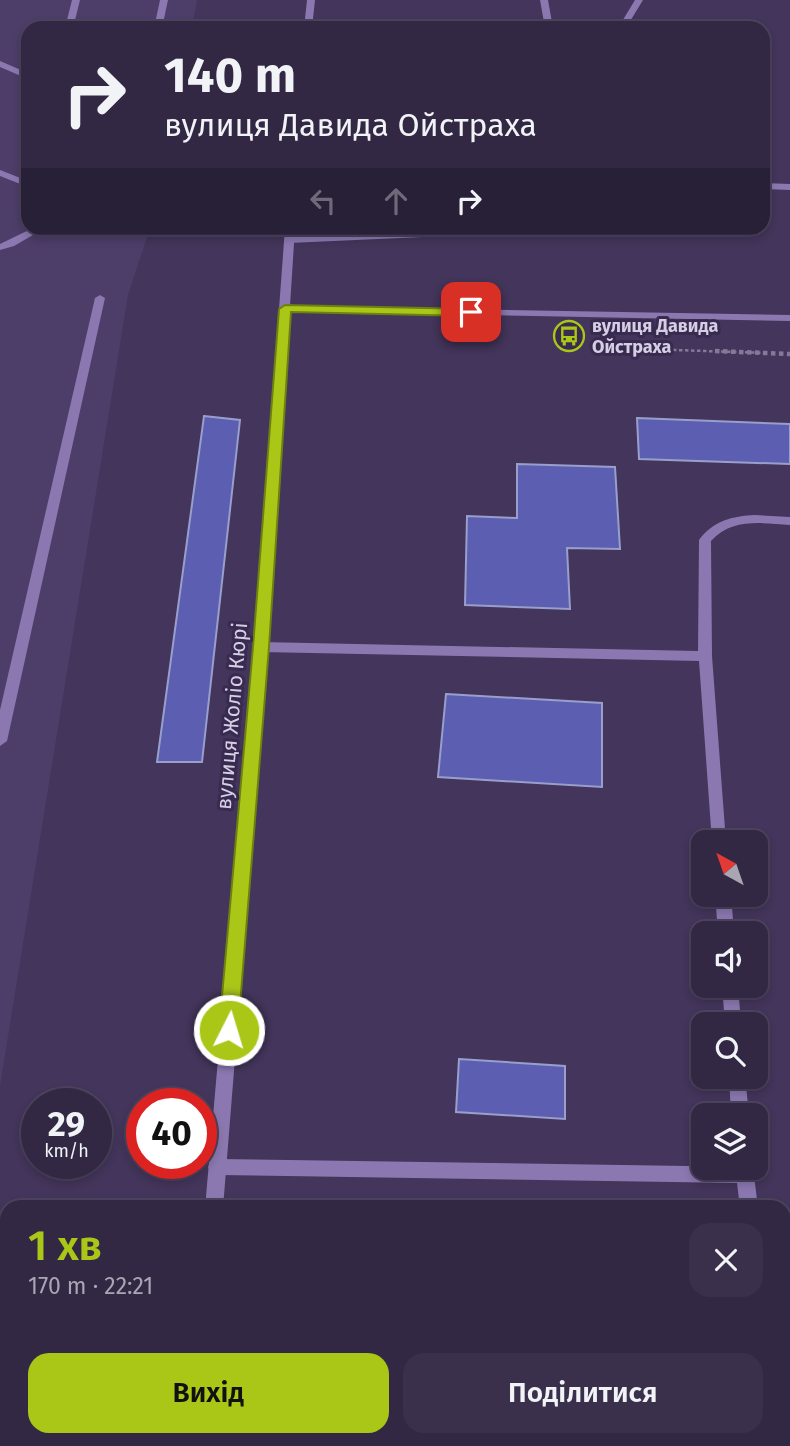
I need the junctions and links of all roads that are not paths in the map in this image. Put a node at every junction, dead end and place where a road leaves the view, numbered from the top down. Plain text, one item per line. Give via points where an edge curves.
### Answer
1 (76, 0) edge
2 (164, 0) edge
3 (311, 0) edge
4 (544, 0) edge
5 (639, 0) edge
6 (71, 21) edge
7 (160, 21) edge
8 (309, 21) edge
9 (548, 21) edge
10 (626, 21) edge
11 (0, 64) edge
12 (21, 73) edge
13 (0, 173) edge
14 (21, 181) edge
15 (770, 186) edge
16 (790, 187) edge
17 (27, 235) edge
18 (290, 235) edge
19 (0, 247) edge
20 (100, 298) dead end
21 (285, 309) junction
22 (790, 318) edge
23 (790, 520) edge
24 (261, 647) junction
25 (705, 656) junction
26 (0, 741) edge
27 (718, 830) edge
28 (217, 1167) joint
29 (691, 1171) edge
30 (216, 1179) edge
31 (745, 1180) edge
32 (215, 1200) edge
33 (748, 1200) edge

1 - 6 street
2 - 7 street
3 - 8 street
4 - 9 street
5 - 10 street
11 - 12 street
13 - 14 street
15 - 16 street
17 - 19 street
18 - 21 street, вулиця Жоліо Кюрі
20 - 26 street
21 - 22 street
21 - 24 street, вулиця Жоліо Кюрі
23 - 25 street via 737,520 722,524 705,540
24 - 25 street
24 - 28 street, вулиця Жоліо Кюрі
25 - 27 street
28 - 29 street
30 - 32 street, вулиця Жоліо Кюрі
31 - 33 street

